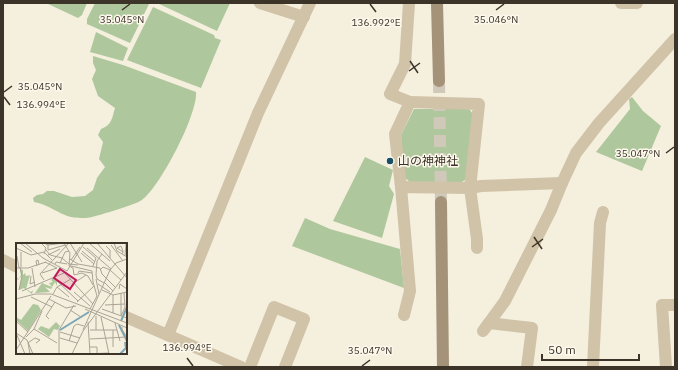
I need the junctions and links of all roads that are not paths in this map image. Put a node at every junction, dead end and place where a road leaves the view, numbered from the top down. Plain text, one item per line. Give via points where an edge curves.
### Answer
1 (260, 3) edge
2 (310, 3) edge
3 (409, 3) edge
4 (437, 3) edge
5 (621, 3) edge
6 (637, 3) edge
7 (304, 17) junction
8 (675, 39) edge
9 (438, 81) tunnel mouth
10 (410, 102) junction
11 (562, 183) junction
12 (401, 187) junction
13 (470, 188) junction
14 (441, 202) tunnel mouth
15 (603, 212) dead end
16 (477, 248) dead end
17 (3, 260) edge
18 (16, 266) edge
19 (675, 305) edge
20 (404, 315) dead end
21 (127, 317) edge
22 (168, 335) junction
23 (241, 367) edge
24 (250, 367) edge
25 (285, 367) edge
26 (443, 367) edge
27 (527, 367) edge
28 (593, 367) edge
29 (666, 367) edge

1 - 7 street
2 - 7 street
3 - 10 street via 405,64 390,94
4 - 9 street
5 - 6 street
7 - 22 street via 258,113
8 - 11 street via 599,123 576,153
10 - 12 street via 395,134
10 - 13 street via 479,104
11 - 13 street
11 - 27 street via 506,301 486,327 532,328
12 - 13 street
12 - 20 street via 410,291
13 - 16 street
14 - 26 street
15 - 28 street via 600,223
17 - 18 street
19 - 29 street via 662,305
21 - 22 street
22 - 23 street
24 - 25 street via 274,307 304,319

